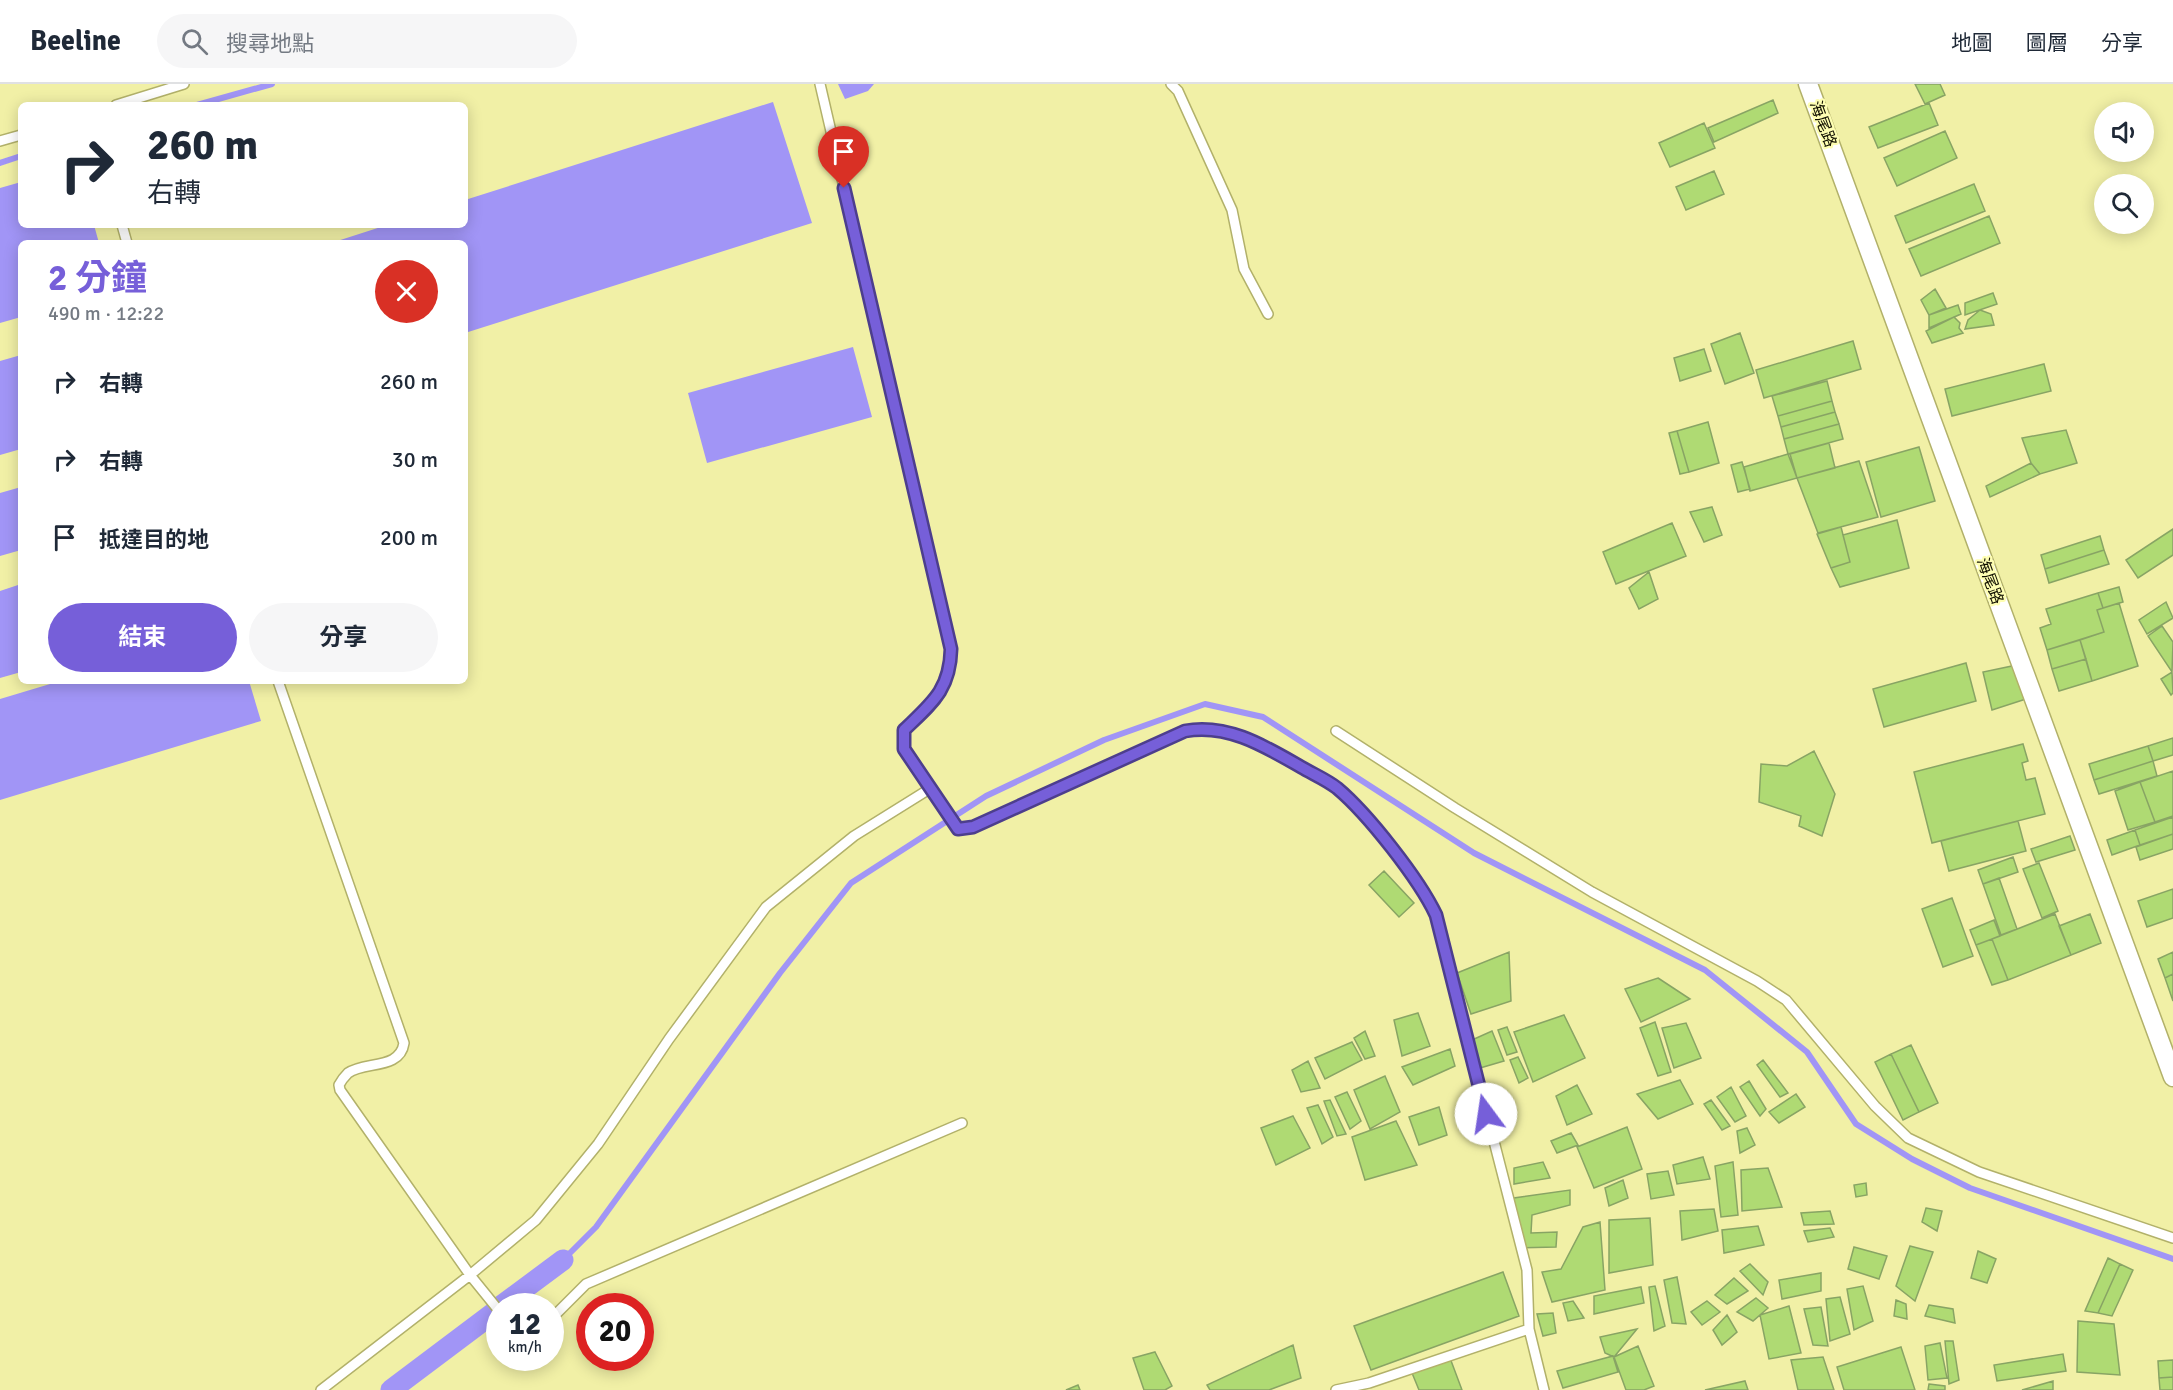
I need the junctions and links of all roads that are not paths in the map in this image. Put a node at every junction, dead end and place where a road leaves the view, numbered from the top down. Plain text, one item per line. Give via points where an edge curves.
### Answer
1 (184, 84) edge
2 (820, 84) edge
3 (1172, 84) edge
4 (1808, 84) edge
5 (126, 102) edge
6 (18, 136) edge
7 (0, 141) edge
8 (1268, 315) dead end
9 (280, 684) edge
10 (1336, 731) dead end
11 (931, 788) junction
12 (2173, 1077) edge
13 (962, 1123) dead end
14 (2173, 1238) edge
15 (473, 1279) junction
16 (486, 1295) edge
17 (564, 1306) edge
18 (1529, 1329) junction
19 (321, 1390) edge
20 (1336, 1390) edge
21 (1544, 1390) edge

1 - 5 lane
2 - 11 lane via 951,649 951,668 941,694 904,730 904,749
3 - 8 lane via 1232,210 1244,269
4 - 12 street, 海尾路
6 - 7 lane
9 - 15 lane via 404,1043 400,1056 348,1073 339,1084 340,1090
10 - 14 lane via 1592,892 1786,1000 1875,1106 1908,1138 1979,1172
11 - 15 lane via 854,836 766,907 598,1144 536,1220
11 - 18 lane via 958,829 973,827 1197,729 1252,740 1335,786 1355,805 1426,894 1436,915 1527,1270
13 - 17 lane via 586,1284
15 - 16 lane
15 - 19 lane
18 - 20 lane via 1369,1383
18 - 21 lane

